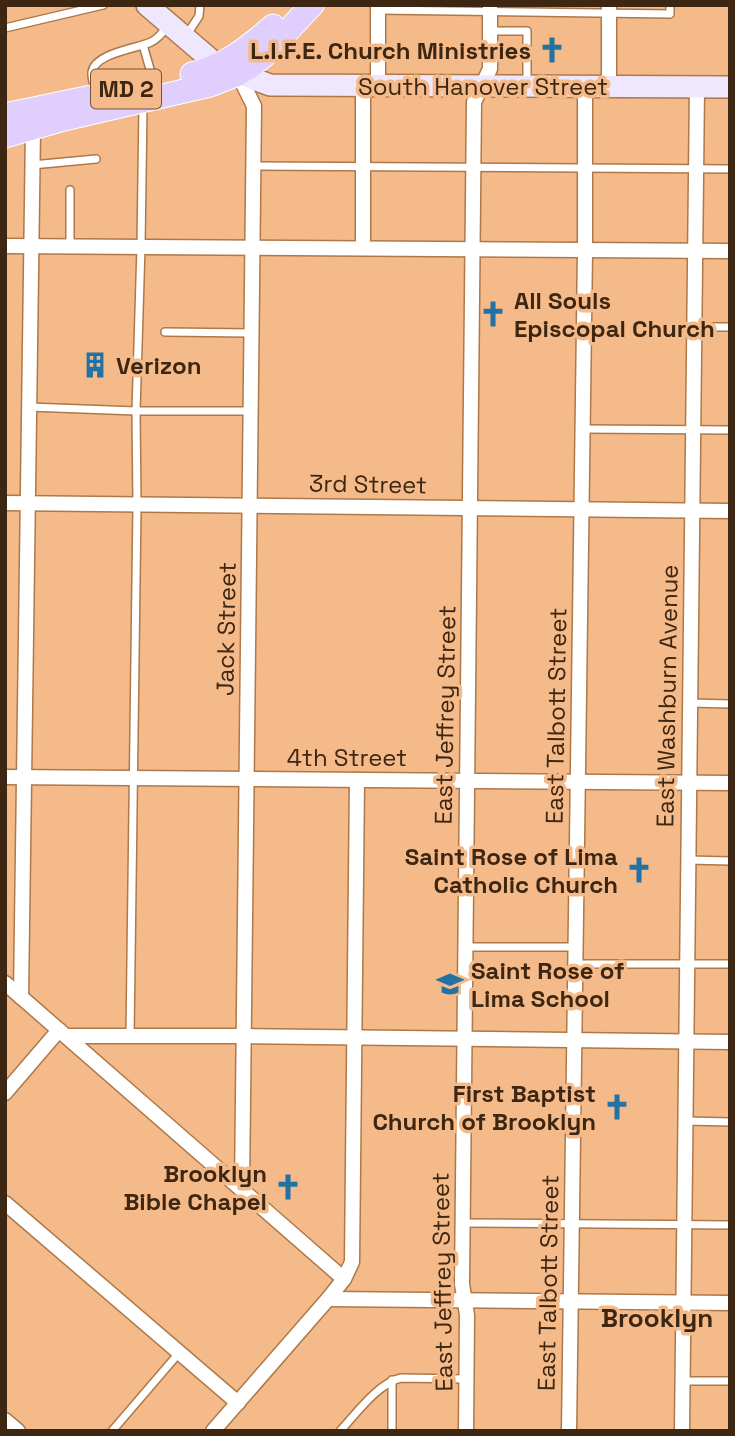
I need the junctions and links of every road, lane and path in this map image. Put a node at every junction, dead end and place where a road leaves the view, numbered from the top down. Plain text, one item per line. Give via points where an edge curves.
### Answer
1 (103, 5) edge
2 (200, 5) edge
3 (292, 5) edge
4 (312, 5) edge
5 (670, 5) edge
6 (378, 8) edge
7 (435, 8) edge
8 (489, 8) edge
9 (548, 9) edge
10 (609, 9) edge
11 (164, 17) edge
12 (5, 28) edge
13 (490, 31) junction
14 (143, 45) junction
15 (228, 69) junction
16 (370, 85) junction
17 (483, 86) junction
18 (527, 86) junction
19 (585, 86) junction
20 (609, 87) junction
21 (697, 87) junction
22 (730, 87) edge
23 (149, 92) junction
24 (97, 95) junction
25 (5, 115) edge
26 (33, 129) junction
27 (5, 136) edge
28 (96, 159) dead end
29 (33, 165) junction
30 (254, 166) junction
31 (363, 167) junction
32 (474, 167) junction
33 (585, 169) junction
34 (696, 169) junction
35 (730, 169) edge
36 (70, 190) dead end
37 (5, 246) edge
38 (31, 246) junction
39 (70, 246) junction
40 (141, 247) junction
41 (253, 248) junction
42 (363, 248) junction
43 (473, 250) junction
44 (585, 250) junction
45 (695, 251) junction
46 (730, 251) edge
47 (694, 327) junction
48 (730, 327) edge
49 (165, 332) dead end
50 (252, 333) junction
51 (29, 407) junction
52 (136, 411) junction
53 (251, 411) junction
54 (582, 429) junction
55 (693, 430) junction
56 (730, 430) edge
57 (5, 503) edge
58 (28, 503) junction
59 (137, 505) junction
60 (250, 506) junction
61 (470, 508) junction
62 (581, 509) junction
63 (692, 510) junction
64 (730, 511) edge
65 (690, 703) junction
66 (730, 704) edge
67 (24, 776) junction
68 (5, 777) edge
69 (133, 778) junction
70 (246, 779) junction
71 (357, 780) junction
72 (467, 781) junction
73 (578, 782) junction
74 (689, 783) junction
75 (730, 783) edge
76 (688, 860) junction
77 (730, 861) edge
78 (466, 947) junction
79 (576, 947) junction
80 (575, 964) junction
81 (687, 964) junction
82 (730, 964) edge
83 (5, 983) edge
84 (21, 997) junction
85 (63, 1033) junction
86 (131, 1036) junction
87 (243, 1036) junction
88 (354, 1038) junction
89 (464, 1039) junction
90 (574, 1040) junction
91 (686, 1042) junction
92 (730, 1042) edge
93 (5, 1093) edge
94 (685, 1121) junction
95 (730, 1122) edge
96 (242, 1189) junction
97 (5, 1203) edge
98 (463, 1223) junction
99 (572, 1224) junction
100 (684, 1225) junction
101 (730, 1225) edge
102 (344, 1279) junction
103 (328, 1299) junction
104 (465, 1300) junction
105 (571, 1301) junction
106 (683, 1303) junction
107 (730, 1303) edge
108 (179, 1353) junction
109 (466, 1379) junction
110 (392, 1380) junction
111 (682, 1381) junction
112 (730, 1381) edge
113 (238, 1403) junction
114 (5, 1420) edge
115 (18, 1431) edge
116 (112, 1431) edge
117 (213, 1431) edge
118 (340, 1431) edge
119 (392, 1431) edge
120 (466, 1431) edge
121 (569, 1431) edge
122 (682, 1431) edge

1 - 12 lane
2 - 11 lane via 199,16
3 - 15 main road, MD 2
4 - 15 main road, MD 2 via 248,68
5 - 10 lane via 670,14
6 - 7 lane
6 - 16 street
7 - 8 lane
8 - 9 lane
8 - 13 street, East Jeffrey Street
9 - 10 lane
10 - 20 street
11 - 14 lane via 159,37
11 - 15 main road
13 - 17 street, East Jeffrey Street via 490,69
13 - 18 lane via 527,31
14 - 23 lane
14 - 24 lane via 107,56 95,65 92,73
15 - 16 main road, South Hanover Street via 270,85
15 - 23 main road, MD 2 via 202,72
15 - 30 street, Jack Street via 254,106
16 - 17 main road, South Hanover Street
16 - 31 street
17 - 18 main road, South Hanover Street
17 - 32 street, East Jeffrey Street via 474,102
18 - 19 main road, South Hanover Street
19 - 20 main road, South Hanover Street
19 - 33 street, East Talbott Street
20 - 21 main road, South Hanover Street
21 - 22 main road, South Hanover Street
21 - 34 street, East Washburn Avenue
23 - 24 main road, MD 2
23 - 26 main road, MD 2
23 - 40 lane
24 - 25 main road, MD 2
26 - 27 main road, MD 2
26 - 29 street
28 - 29 lane
29 - 38 street
30 - 31 lane
30 - 41 street, Jack Street
31 - 32 lane
31 - 42 street
32 - 33 lane
32 - 43 street, East Jeffrey Street
33 - 34 lane
33 - 44 street, East Talbott Street
34 - 35 lane
34 - 45 street, East Washburn Avenue
36 - 39 lane
37 - 38 street
38 - 39 street
38 - 51 street
39 - 40 street
40 - 41 street
40 - 52 lane
41 - 42 street
41 - 50 street, Jack Street
42 - 43 street
43 - 44 street
43 - 61 street, East Jeffrey Street
44 - 45 street
44 - 54 street, East Talbott Street
45 - 46 street
45 - 47 street, East Washburn Avenue
47 - 48 lane
47 - 55 street, East Washburn Avenue
49 - 50 lane
50 - 53 street, Jack Street
51 - 52 lane
51 - 58 street
52 - 53 lane
52 - 59 lane
53 - 60 street, Jack Street
54 - 55 lane
54 - 62 street, East Talbott Street
55 - 56 lane
55 - 63 street, East Washburn Avenue
57 - 58 street, 3rd Street
58 - 59 street, 3rd Street
58 - 67 street
59 - 60 street, 3rd Street
59 - 69 lane
60 - 61 street, 3rd Street
60 - 70 street, Jack Street
61 - 62 street, 3rd Street
61 - 72 street, East Jeffrey Street
62 - 63 street, 3rd Street
62 - 73 street, East Talbott Street
63 - 64 street, 3rd Street
63 - 65 street, East Washburn Avenue
65 - 66 lane
65 - 74 street, East Washburn Avenue
67 - 68 street, 4th Street
67 - 69 street, 4th Street
67 - 84 street
69 - 70 street, 4th Street
69 - 86 lane
70 - 71 street, 4th Street
70 - 87 street, Jack Street
71 - 72 street, 4th Street
71 - 88 street
72 - 73 street, 4th Street
72 - 78 street, East Jeffrey Street
73 - 74 street, 4th Street
73 - 79 street, East Talbott Street
74 - 75 street, 4th Street
74 - 76 street, East Washburn Avenue
76 - 77 lane
76 - 81 street, East Washburn Avenue
78 - 79 lane
78 - 89 street, East Jeffrey Street
79 - 80 street, East Talbott Street
80 - 81 lane
80 - 90 street, East Talbott Street
81 - 82 lane
81 - 91 street, East Washburn Avenue
83 - 84 street
84 - 85 street
85 - 86 street
85 - 93 street
85 - 96 street
86 - 87 street
87 - 88 street
87 - 96 street, Jack Street
88 - 89 street
88 - 102 street via 352,1262
89 - 90 street
89 - 98 street, East Jeffrey Street
90 - 91 street
90 - 99 street, East Talbott Street
91 - 92 street
91 - 94 street, East Washburn Avenue
94 - 95 lane
94 - 100 street, East Washburn Avenue
96 - 102 street
97 - 108 street
98 - 99 lane
98 - 104 street, East Jeffrey Street
99 - 100 lane
99 - 105 street, East Talbott Street
100 - 101 lane
100 - 106 street, East Washburn Avenue
102 - 103 street
103 - 104 street
103 - 113 street
104 - 105 street
104 - 109 street, East Jeffrey Street
105 - 106 street
105 - 121 street, East Talbott Street
106 - 107 street
106 - 111 street, East Washburn Avenue
108 - 113 street
108 - 116 lane
109 - 110 lane
109 - 120 street, East Jeffrey Street
110 - 118 lane
110 - 119 lane
111 - 112 lane
111 - 122 street, East Washburn Avenue
113 - 117 street
114 - 115 street

